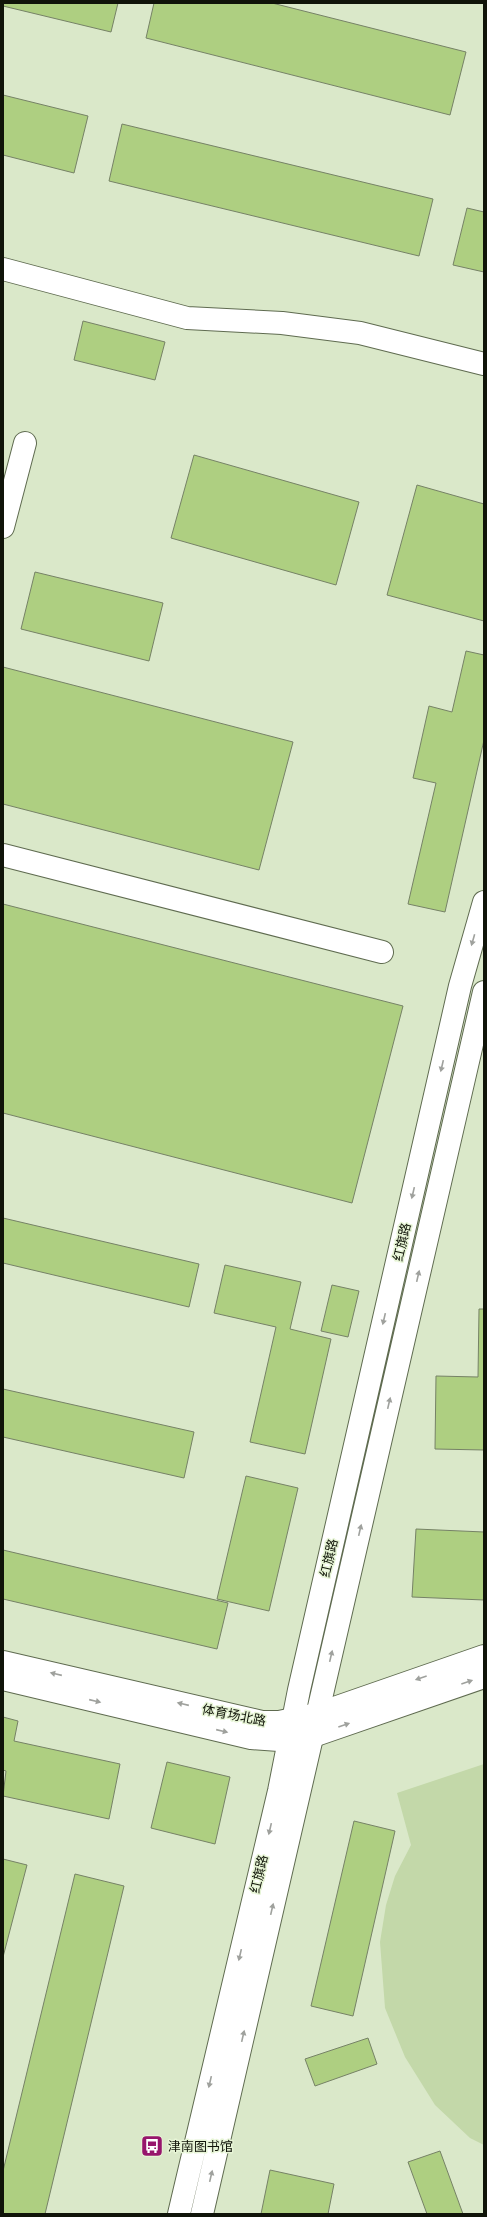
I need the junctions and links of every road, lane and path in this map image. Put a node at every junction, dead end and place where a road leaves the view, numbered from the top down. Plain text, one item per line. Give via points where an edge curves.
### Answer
1 (3, 269) edge
2 (484, 364) edge
3 (25, 444) dead end
4 (3, 527) edge
5 (3, 855) edge
6 (484, 902) edge
7 (382, 952) dead end
8 (484, 992) edge
9 (484, 1656) edge
10 (3, 1662) edge
11 (484, 1677) edge
12 (3, 1679) edge
13 (299, 1690) junction
14 (302, 1722) junction
15 (257, 1730) junction
16 (288, 1795) junction
17 (179, 2214) edge
18 (202, 2214) edge

1 - 2 main road via 187,318 282,323 360,333
3 - 4 main road
5 - 7 main road
6 -> 13 main road, 红旗路 via 460,986
14 -> 8 main road, 红旗路
9 -> 14 main road, 体育场北路
15 -> 10 main road, 体育场北路
14 -> 11 main road, 体育场北路
12 -> 15 main road, 体育场北路
13 - 14 main road, 红旗路
13 - 15 main road via 283,1713
14 - 15 main road, 体育场北路
14 - 16 main road via 296,1767
15 - 16 main road via 277,1758
16 -> 17 main road, 红旗路
18 -> 16 main road, 红旗路

